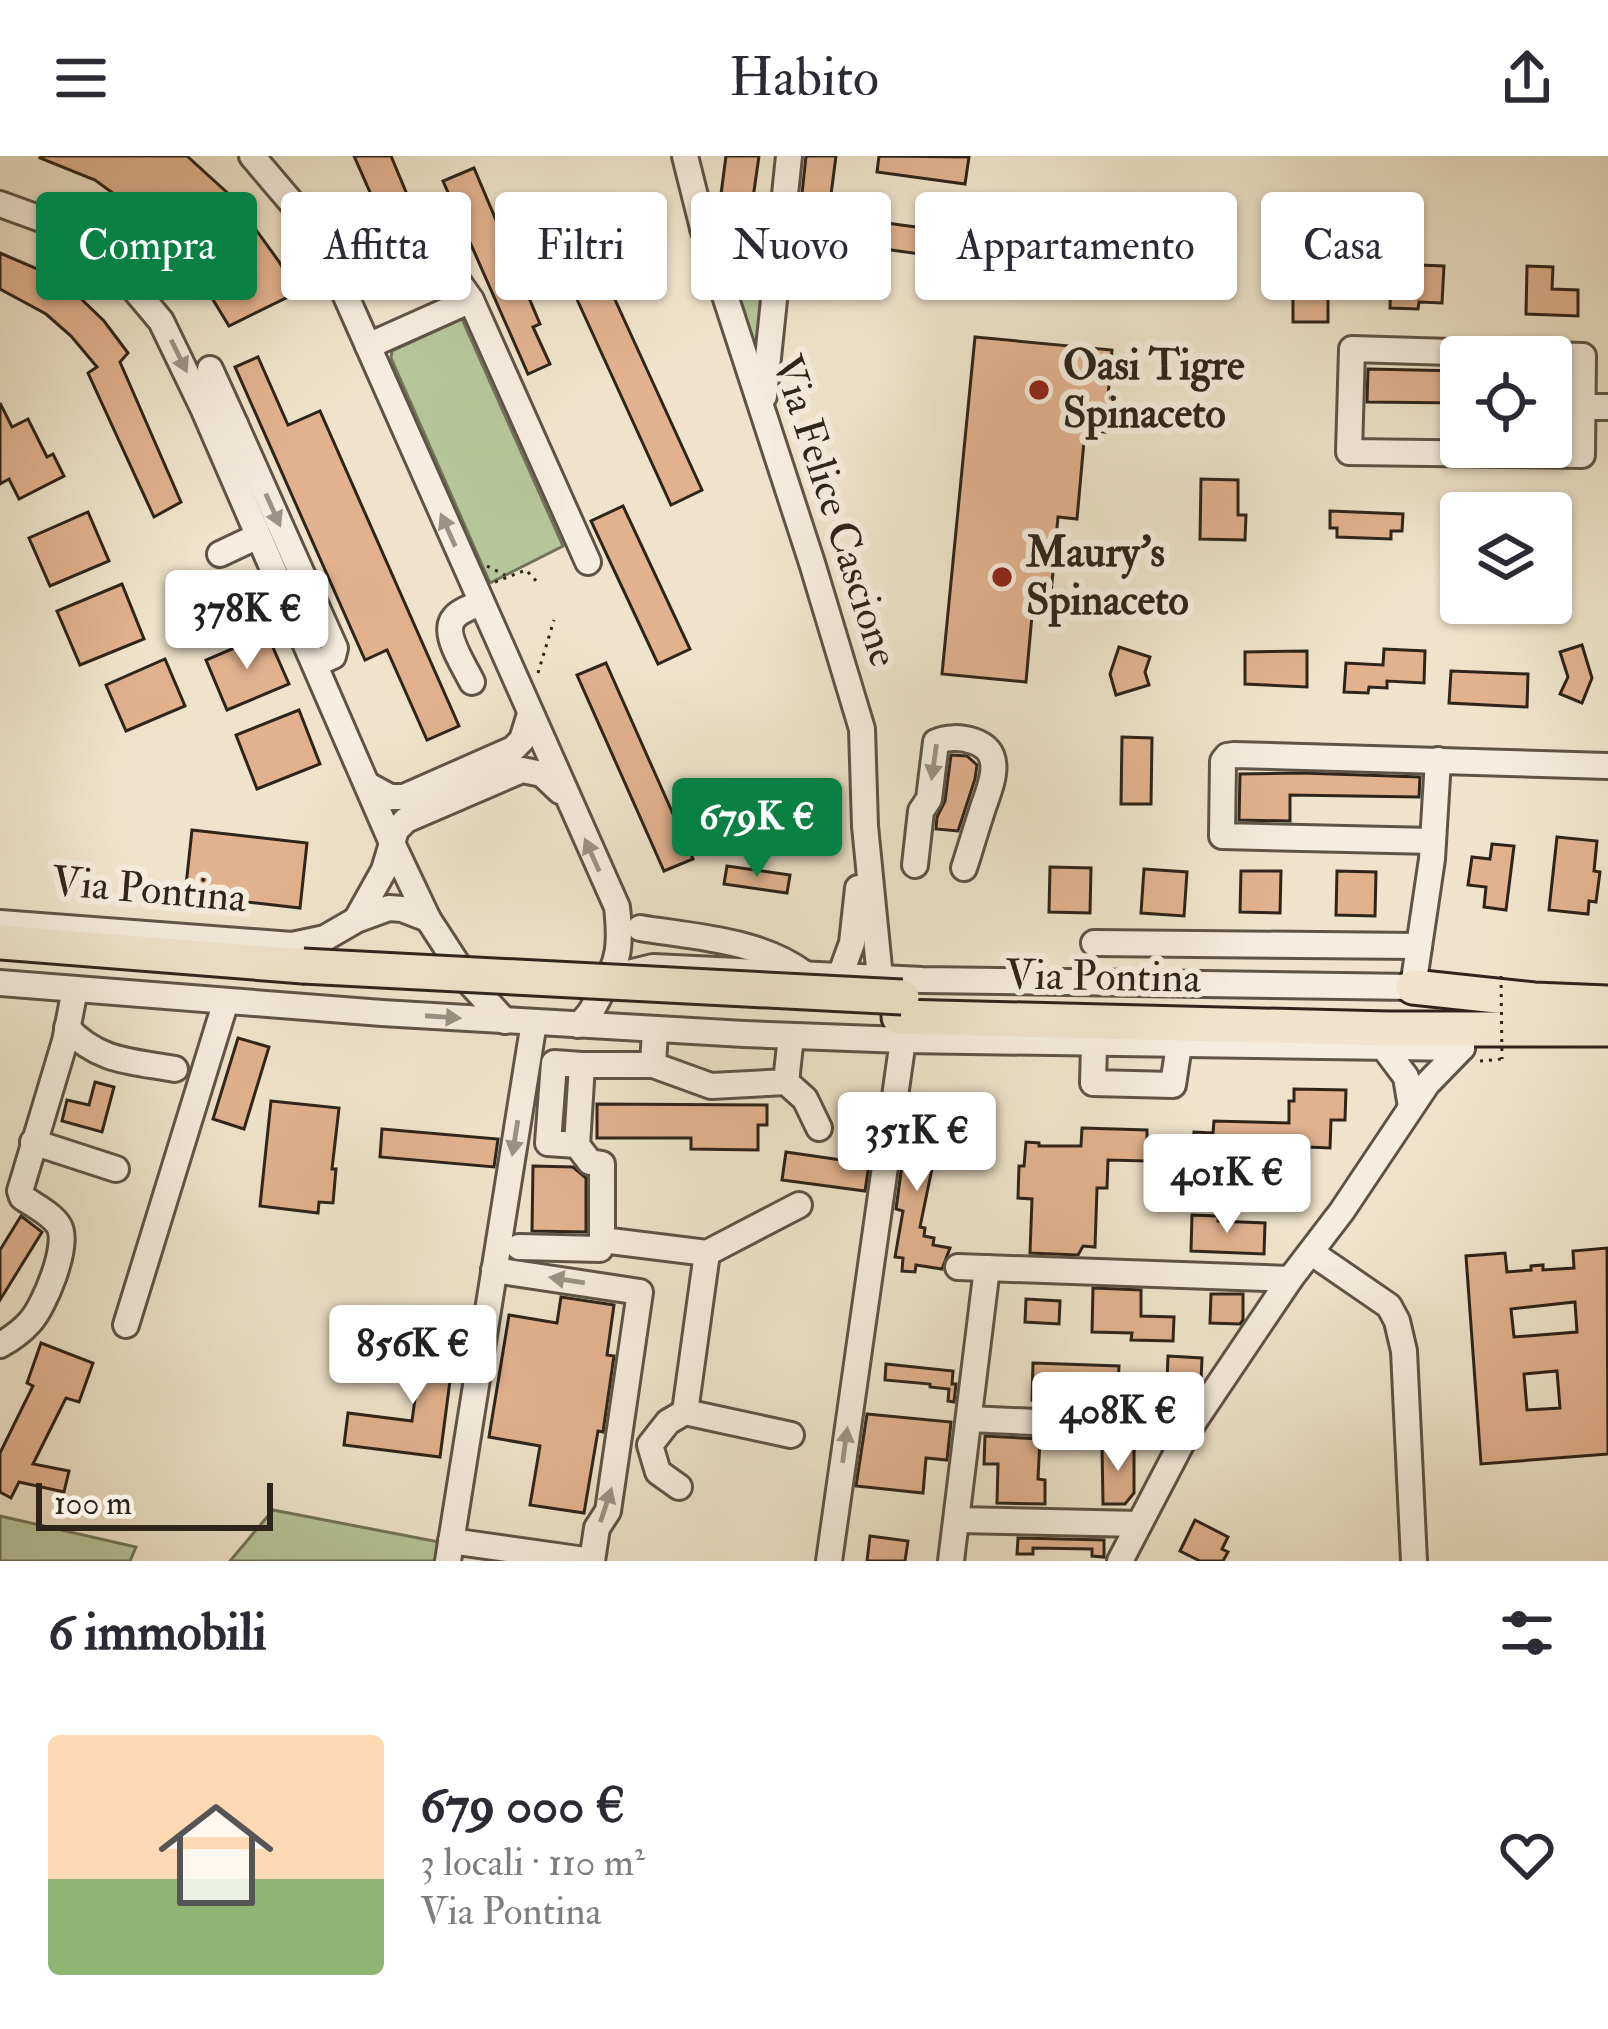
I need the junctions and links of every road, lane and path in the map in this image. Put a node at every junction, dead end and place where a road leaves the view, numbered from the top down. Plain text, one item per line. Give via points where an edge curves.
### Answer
1 (252, 156) edge
2 (685, 156) edge
3 (788, 156) edge
4 (694, 192) edge
5 (785, 192) edge
6 (0, 204) edge
7 (727, 300) edge
8 (774, 300) edge
9 (368, 346) junction
10 (211, 369) dead end
11 (1595, 407) edge
12 (763, 410) junction
13 (225, 429) junction
14 (258, 536) junction
15 (220, 554) dead end
16 (478, 562) dead end
17 (588, 562) dead end
18 (507, 576) junction
19 (539, 584) dead end
20 (484, 594) junction
21 (554, 620) dead end
22 (315, 664) junction
23 (472, 682) dead end
24 (534, 686) dead end
25 (530, 714) junction
26 (1438, 760) junction
27 (1608, 766) edge
28 (368, 784) junction
29 (569, 802) junction
30 (865, 826) junction
31 (1433, 841) junction
32 (392, 843) junction
33 (915, 866) dead end
34 (964, 868) dead end
35 (616, 907) junction
36 (356, 920) junction
37 (429, 922) junction
38 (0, 923) edge
39 (640, 928) junction
40 (0, 942) edge
41 (1094, 943) dead end
42 (1419, 946) junction
43 (0, 962) edge
44 (725, 970) junction
45 (302, 976) junction
46 (807, 976) junction
47 (840, 976) junction
48 (1501, 976) dead end
49 (0, 982) edge
50 (1413, 987) junction
51 (75, 989) junction
52 (604, 989) junction
53 (226, 1001) junction
54 (1608, 1006) edge
55 (896, 1008) junction
56 (382, 1013) junction
57 (505, 1021) junction
58 (534, 1022) junction
59 (578, 1025) junction
60 (617, 1027) junction
61 (68, 1028) junction
62 (1608, 1029) edge
63 (655, 1030) junction
64 (791, 1036) junction
65 (1608, 1040) edge
66 (1094, 1044) junction
67 (1179, 1045) junction
68 (1385, 1049) junction
69 (1466, 1055) junction
70 (582, 1065) junction
71 (653, 1066) junction
72 (175, 1069) dead end
73 (786, 1082) junction
74 (524, 1085) junction
75 (552, 1089) junction
76 (1411, 1107) junction
77 (819, 1128) dead end
78 (33, 1142) junction
79 (577, 1144) junction
80 (116, 1169) dead end
81 (799, 1204) dead end
82 (602, 1240) junction
83 (519, 1247) dead end
84 (1312, 1252) junction
85 (707, 1253) junction
86 (958, 1267) dead end
87 (987, 1268) junction
88 (494, 1270) junction
89 (1290, 1279) junction
90 (126, 1325) dead end
91 (0, 1345) edge
92 (685, 1412) junction
93 (969, 1419) junction
94 (1189, 1429) junction
95 (791, 1435) dead end
96 (679, 1487) dead end
97 (957, 1520) junction
98 (1139, 1524) junction
99 (450, 1551) edge
100 (829, 1561) edge
101 (951, 1561) edge
102 (1120, 1561) edge
103 (1414, 1561) edge

1 - 9 street via 311,229
2 - 4 street, Via Felice Cascione
3 - 5 street
6 -> 13 street via 77,239 133,286
7 - 12 street, Via Felice Cascione
8 - 12 street
9 - 17 street via 464,290
20 -> 9 street
10 - 13 street
11 - 11 street via 1583,356 1352,349 1349,452 1582,455
12 - 30 street, Via Felice Cascione via 862,729
13 - 14 street
13 -> 22 street via 335,648
14 - 15 street
14 - 22 street
16 - 18 path
18 - 19 path via 526,570
18 - 20 path
20 - 23 street via 450,622
20 - 25 street
21 - 24 path
22 - 28 street
25 - 28 street via 513,749 414,794 390,797
25 - 29 street
26 - 27 street
26 - 31 street
26 - 31 street via 1230,755 1223,764 1222,836
28 - 32 street
29 - 32 street via 542,774 514,772 406,820
35 -> 29 street
30 - 47 street, Via Felice Cascione via 852,944
30 - 55 street, Via Felice Cascione
31 - 42 street
32 - 36 street
32 - 37 street
34 -> 33 street via 994,763 972,740 943,738
35 - 39 street, Via Pontina
35 - 52 street via 620,951
36 - 37 street, Via Pontina via 388,908
36 - 38 street, Via Pontina via 292,945
37 - 56 street via 416,986 404,1004
37 - 57 street
39 - 44 street, Via Pontina
39 - 46 street via 754,948
40 - 45 highway, Via Pontina
41 - 42 street
42 - 50 street
43 - 45 highway, Via Pontina
44 - 46 street, Via Pontina
44 - 52 street, Via Pontina via 641,968
45 - 55 highway, Via Pontina, bridge via 712,989
46 - 47 street, Via Pontina
47 - 55 street, Via Pontina
48 - 69 path, bridge via 1502,1060
49 - 51 street, Via Pontina
50 - 54 highway
50 - 55 street, Via Pontina
51 - 53 street, Via Pontina
51 - 61 street
52 - 59 street
52 - 60 street via 604,1014
53 - 56 street, Via Pontina
53 - 90 street
54 - 55 highway, Via Pontina
55 - 62 highway, Via Pontina via 1388,1029
55 - 64 street, Via Pontina
55 - 66 street, Via Pontina
100 -> 55 street, Via Felice Cascione
56 -> 57 street, Via Pontina
57 - 58 street, Via Pontina
58 - 59 street, Via Pontina
58 - 74 street
59 - 60 street, Via Pontina
60 - 63 street, Via Pontina
61 - 72 street via 108,1057
61 - 78 street
63 - 64 street, Via Pontina
63 - 71 street
64 - 73 street
65 - 69 highway
66 - 67 street, Via Pontina
66 - 67 street via 1093,1083 1173,1085
67 - 68 street, Via Pontina
68 - 69 street, Via Pontina
68 - 76 street via 1406,1077
69 - 76 street via 1432,1077
70 - 71 street
70 - 75 street via 554,1063
70 - 79 street
71 - 73 street via 711,1085
73 - 77 street
74 - 75 street
74 -> 88 street
75 - 79 street via 548,1143
76 - 84 street
78 - 80 street
78 - 91 street via 20,1191 57,1222 61,1250 41,1307
79 - 82 street via 602,1164
81 - 85 street
82 - 83 street via 600,1249
82 - 85 street
84 - 89 street
84 - 103 street via 1383,1300 1397,1321
85 - 92 street
86 - 87 street
87 - 89 street
87 - 93 street
88 - 99 street
99 -> 88 street via 592,1561 608,1511 640,1292
89 - 94 street
92 - 95 street
92 - 96 street via 650,1445 658,1472
93 - 94 street
93 - 97 street
94 - 98 street
97 - 98 street
97 - 101 street
98 - 102 street

